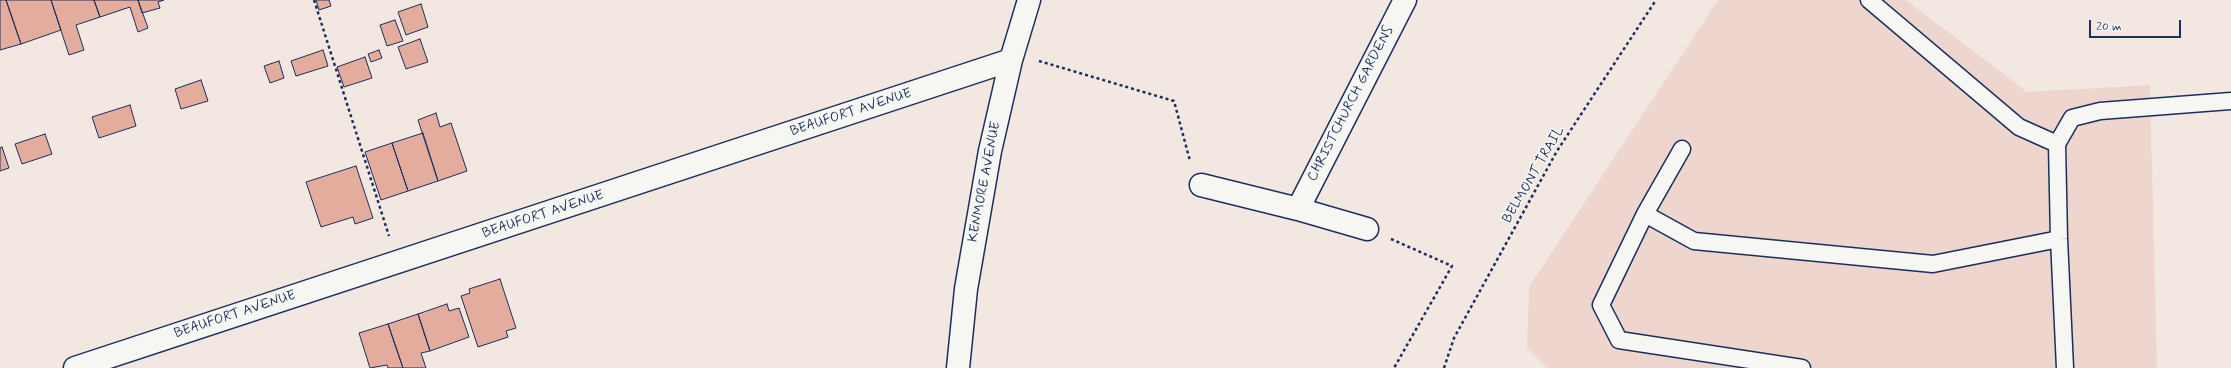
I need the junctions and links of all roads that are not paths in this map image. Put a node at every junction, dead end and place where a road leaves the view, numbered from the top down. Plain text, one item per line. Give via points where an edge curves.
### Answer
1 (1029, 0) edge
2 (1405, 0) edge
3 (1869, 0) edge
4 (1012, 57) junction
5 (2231, 101) edge
6 (2057, 144) junction
7 (1682, 149) dead end
8 (1201, 185) road end
9 (1298, 209) junction
10 (1645, 214) junction
11 (1367, 229) road end
12 (2059, 239) junction
13 (75, 368) edge
14 (958, 368) edge
15 (1802, 368) edge
16 (2065, 368) edge

1 - 4 street, KENMORE AVENUE
2 - 9 street, CHRISTCHURCH GARDENS
3 - 6 lane via 2019,127
4 - 13 street, BEAUFORT AVENUE via 398,264
4 - 14 street, KENMORE AVENUE via 990,151 967,282
5 - 6 lane via 2100,111 2072,118
6 - 12 lane
7 - 10 lane
8 - 9 street
9 - 11 street
10 - 12 lane via 1694,241 1933,264
10 - 15 lane via 1601,305 1619,340
12 - 16 lane

